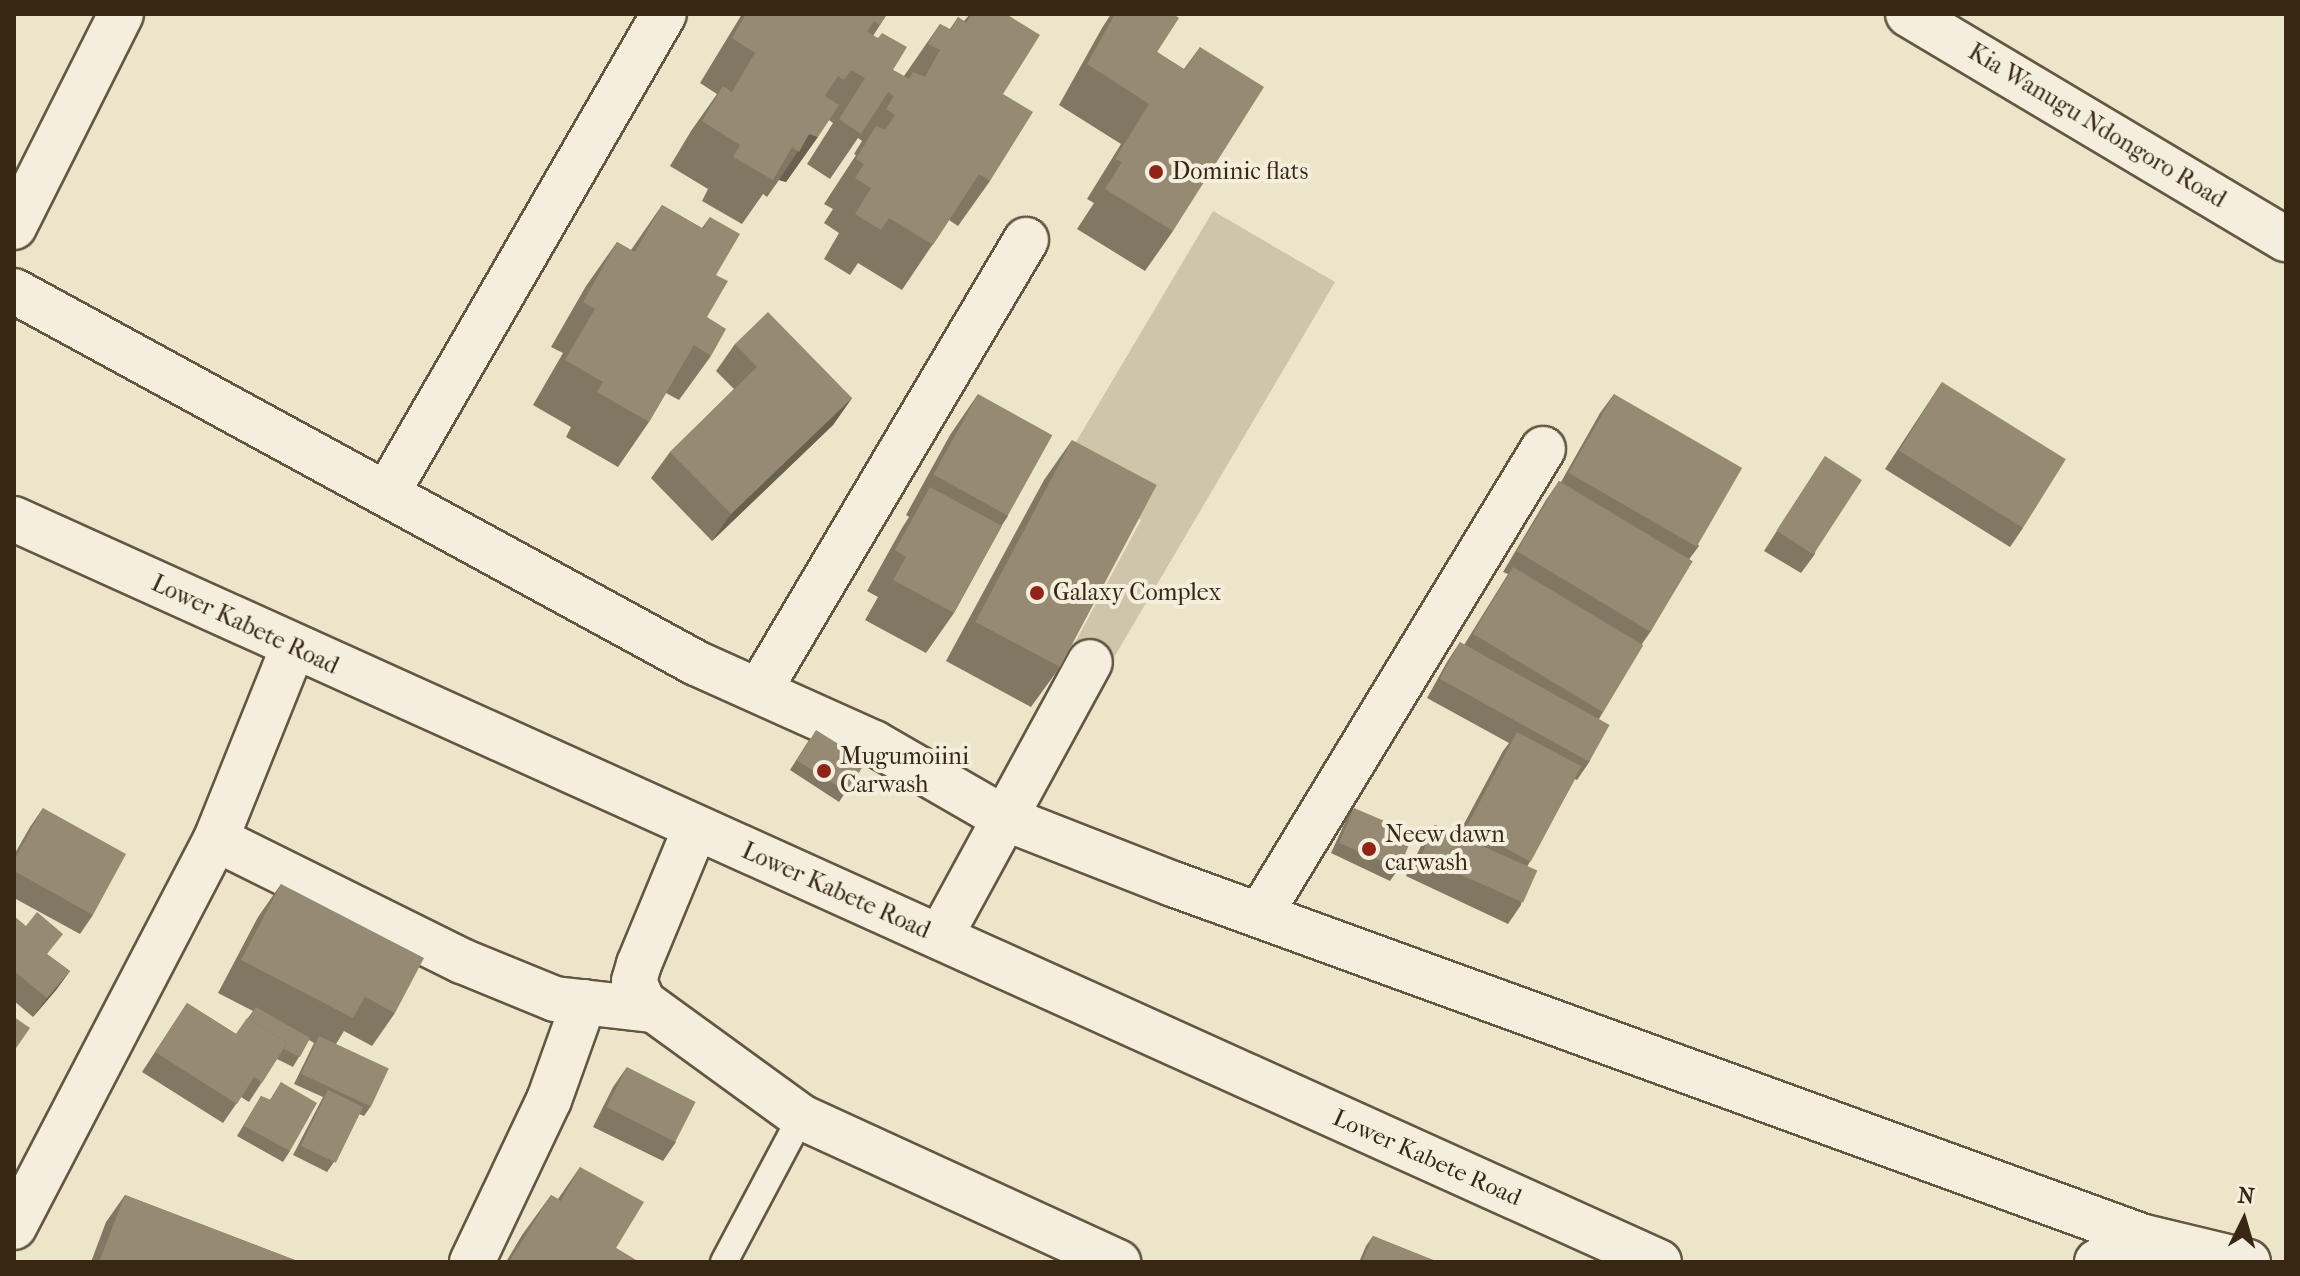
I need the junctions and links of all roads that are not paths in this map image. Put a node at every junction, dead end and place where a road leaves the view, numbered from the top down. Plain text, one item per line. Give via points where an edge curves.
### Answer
1 (121, 14) edge
2 (664, 14) edge
3 (1908, 14) edge
4 (14, 227) edge
5 (2286, 239) edge
6 (1026, 240) dead end
7 (14, 291) edge
8 (1543, 449) dead end
9 (387, 493) junction
10 (14, 519) edge
11 (293, 647) junction
12 (1090, 662) edge
13 (760, 689) junction
14 (1002, 817) junction
15 (695, 829) junction
16 (216, 839) junction
17 (1261, 913) junction
18 (940, 937) junction
19 (584, 1002) junction
20 (653, 1010) junction
21 (801, 1117) junction
22 (14, 1227) edge
23 (2144, 1237) junction
24 (1653, 1261) edge
25 (472, 1262) edge
26 (724, 1262) edge
27 (1118, 1262) edge
28 (2097, 1262) edge
29 (2248, 1262) edge

1 - 4 street
2 - 9 street
3 - 5 street, Kia Wanugu Ndongoro Road
6 - 13 street
7 - 9 street
8 - 17 street
9 - 13 street via 696,663
10 - 11 street, Lower Kabete Road
11 - 15 street, Lower Kabete Road
11 - 16 street
12 - 14 street
13 - 14 street via 874,743
14 - 17 street
14 - 18 street
15 - 18 street, Lower Kabete Road
15 - 20 street via 661,900 634,981
16 - 19 street via 462,961 555,999
16 - 22 street
17 - 23 street
18 - 24 street, Lower Kabete Road
19 - 20 street
19 - 25 street via 549,1100
20 - 21 street
21 - 26 lane
21 - 27 street
23 - 28 street
23 - 29 street

